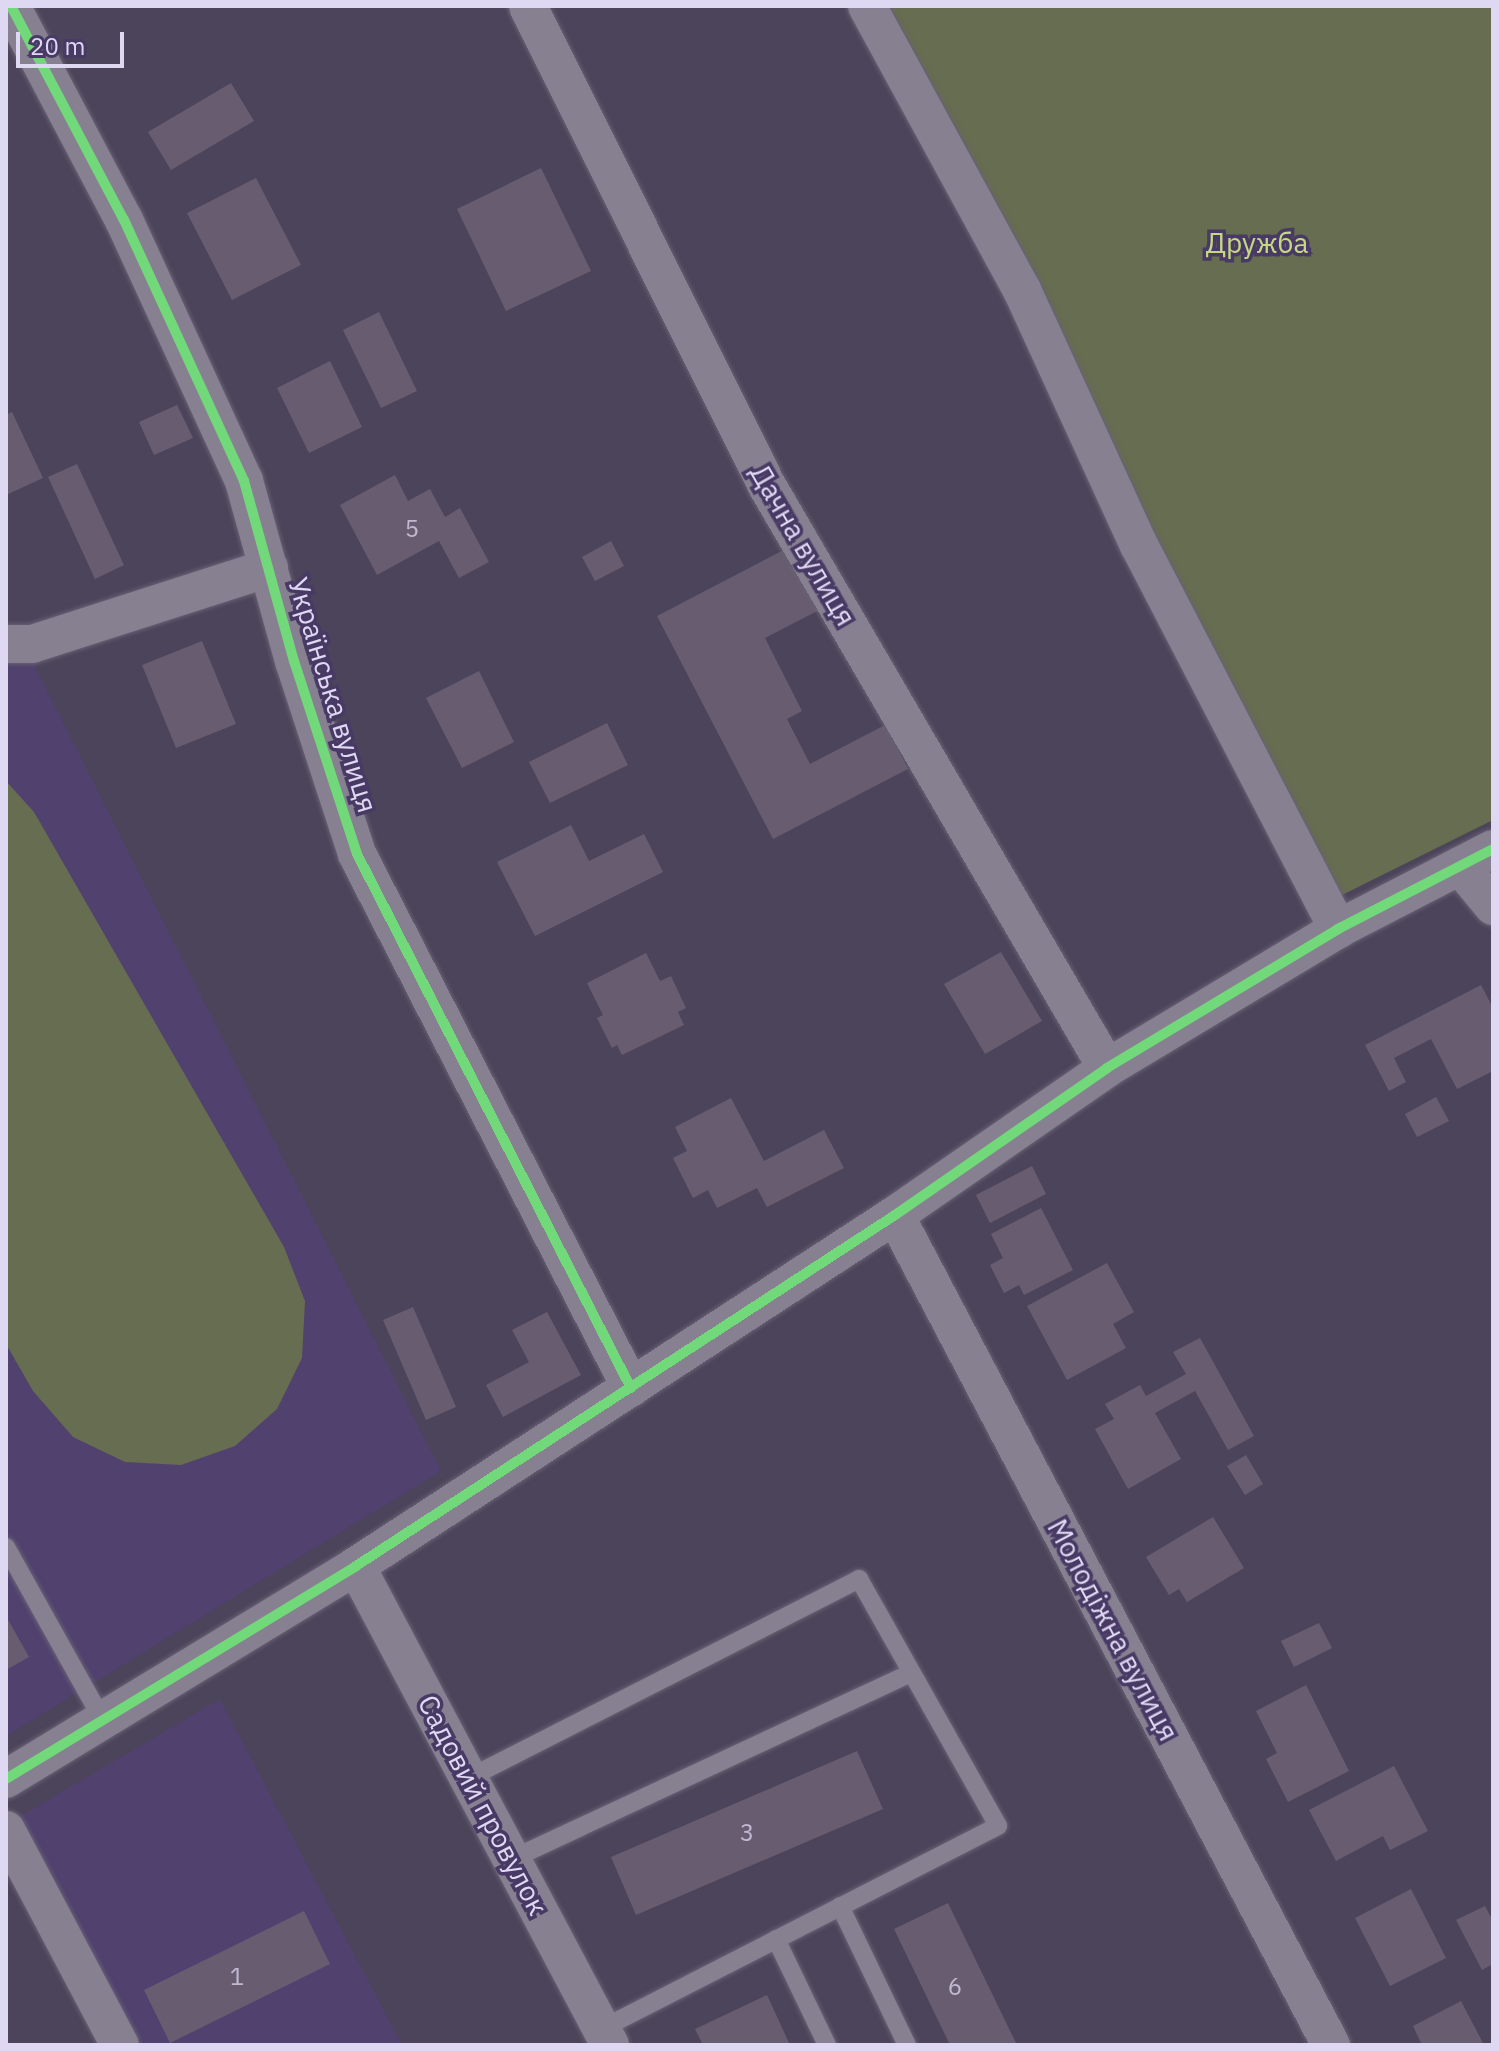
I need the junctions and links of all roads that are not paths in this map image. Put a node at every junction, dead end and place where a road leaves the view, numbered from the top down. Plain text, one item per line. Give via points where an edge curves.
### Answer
1 (11, 6) edge
2 (528, 6) edge
3 (867, 6) edge
4 (269, 568) junction
5 (6, 644) edge
6 (1477, 857) edge
7 (1493, 906) edge
8 (1338, 929) junction
9 (1107, 1068) junction
10 (895, 1215) junction
11 (631, 1388) junction
12 (6, 1547) edge
13 (356, 1566) junction
14 (911, 1673) junction
15 (102, 1719) junction
16 (469, 1778) junction
17 (6, 1779) edge
18 (6, 1830) edge
19 (512, 1859) junction
20 (840, 1906) junction
21 (776, 1939) junction
22 (606, 2037) edge
23 (120, 2045) edge
24 (827, 2045) edge
25 (907, 2045) edge
26 (1331, 2045) edge

1 - 4 street, Українська вулиця via 188,353 244,481
2 - 9 street, Дачна вулиця via 766,484
3 - 8 street via 1022,290 1139,545
4 - 5 street via 32,644
4 - 11 street, Українська вулиця via 357,854
6 - 7 street
6 - 8 street
8 - 9 street
9 - 10 street
10 - 11 street
10 - 26 street, Молодіжна вулиця
11 - 13 street
12 - 15 lane
13 - 15 street
13 - 16 street, Садовий провулок
14 - 16 lane via 859,1579
14 - 19 lane
14 - 20 lane via 998,1826
15 - 17 street
16 - 19 street, Садовий провулок
18 - 23 street
19 - 22 street, Садовий провулок
20 - 21 lane
20 - 25 lane
21 - 22 lane
21 - 24 lane

